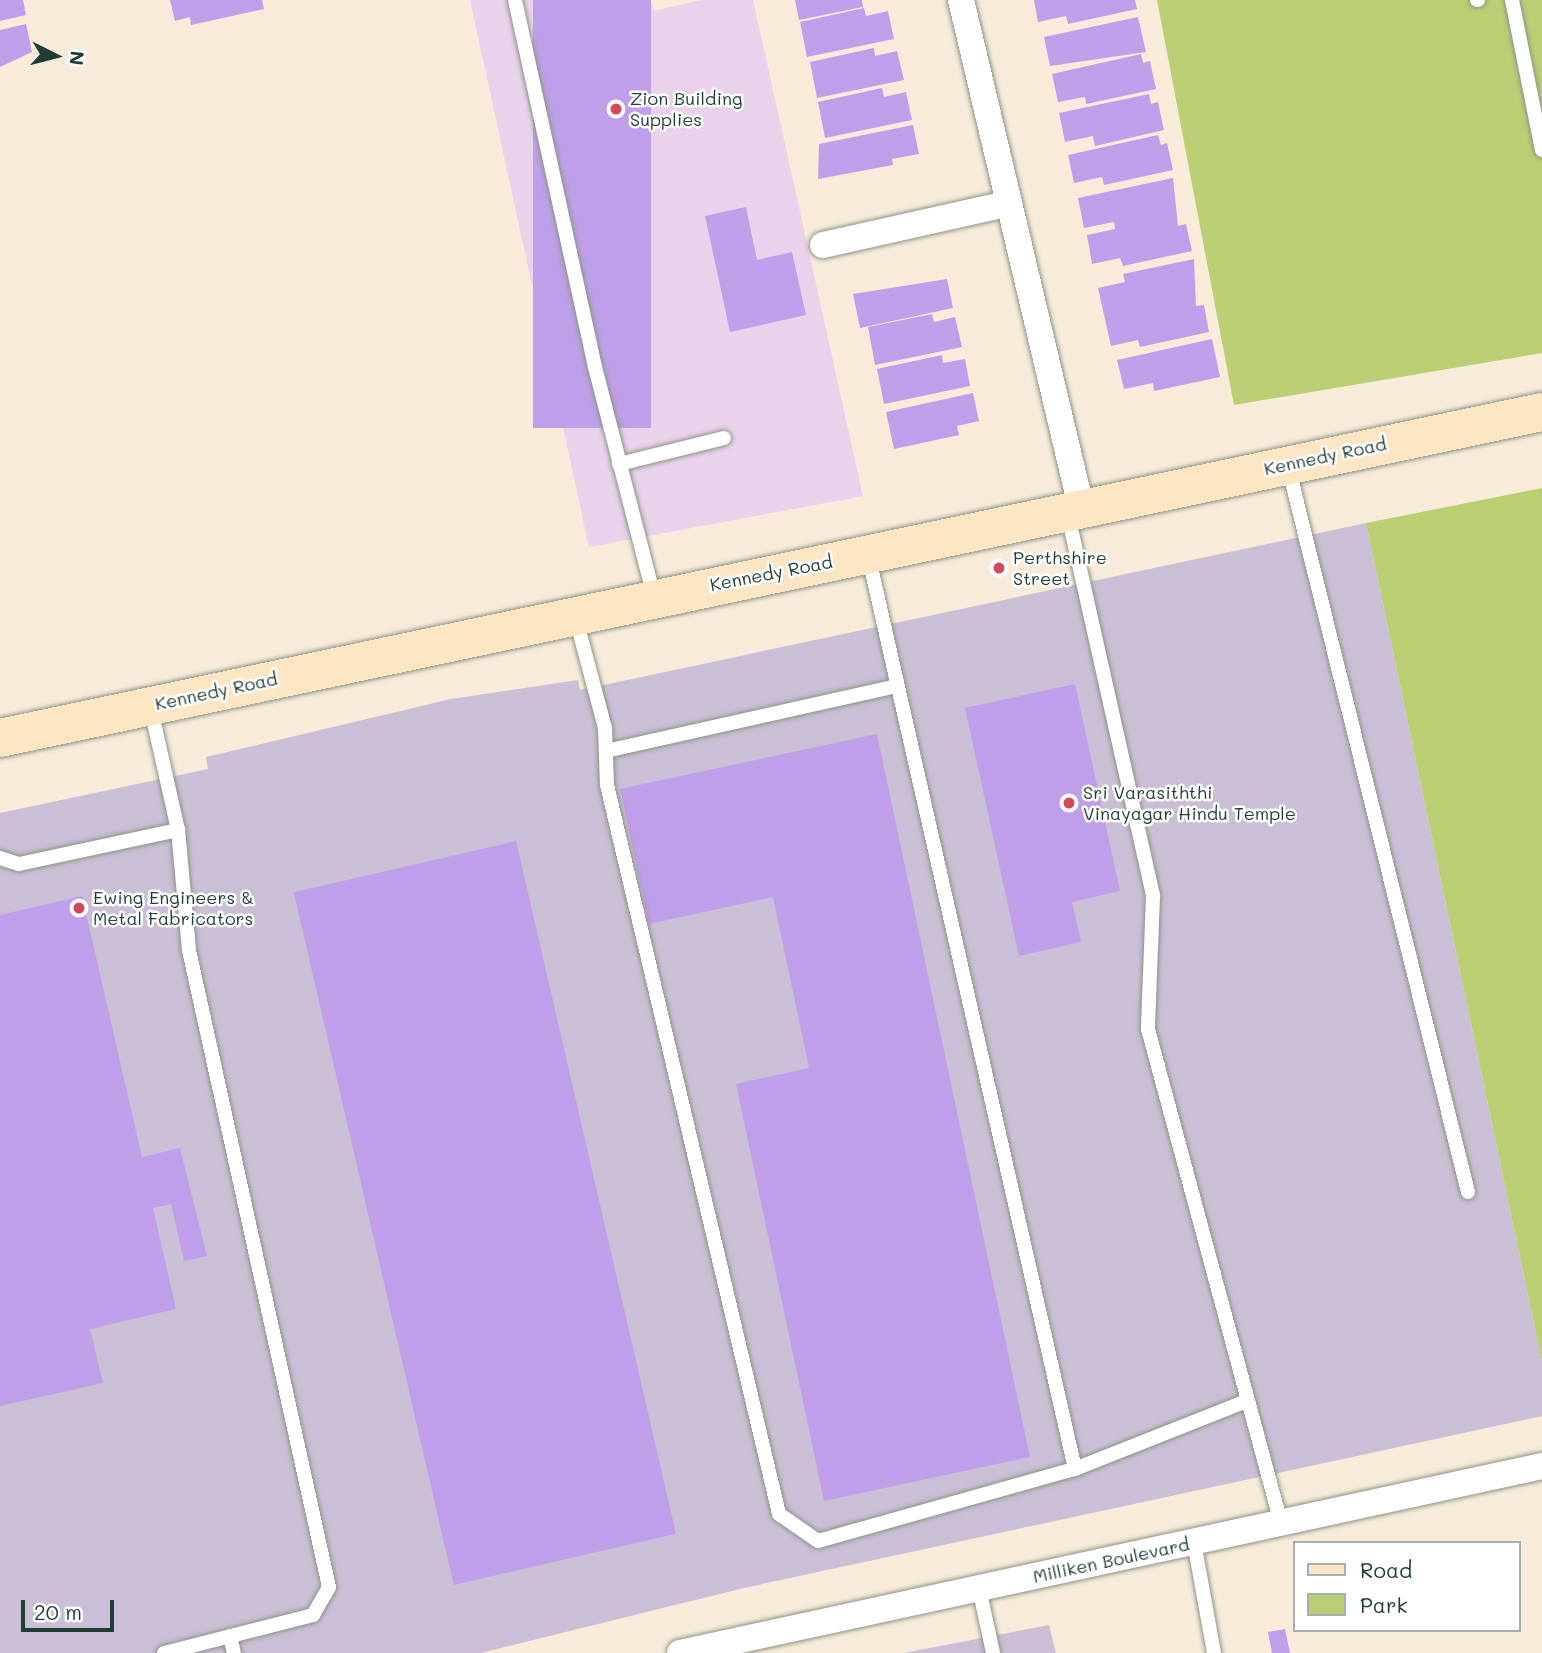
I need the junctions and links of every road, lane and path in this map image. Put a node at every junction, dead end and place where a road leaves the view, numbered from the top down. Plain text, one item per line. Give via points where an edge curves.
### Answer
1 (515, 0) edge
2 (961, 0) edge
3 (1512, 0) edge
4 (1542, 150) edge
5 (1006, 204) junction
6 (823, 245) dead end
7 (1542, 412) edge
8 (724, 438) dead end
9 (619, 464) junction
10 (1288, 464) junction
11 (1074, 508) junction
12 (868, 553) junction
13 (654, 596) junction
14 (574, 612) junction
15 (897, 686) junction
16 (151, 706) junction
17 (0, 738) edge
18 (606, 751) junction
19 (178, 830) junction
20 (0, 858) edge
21 (1468, 1192) dead end
22 (1247, 1401) junction
23 (1542, 1466) edge
24 (1075, 1469) junction
25 (1281, 1523) junction
26 (1194, 1542) junction
27 (979, 1588) junction
28 (230, 1636) junction
29 (734, 1647) edge
30 (164, 1653) edge
31 (234, 1653) edge
32 (681, 1653) edge
33 (993, 1653) edge
34 (1214, 1653) edge

1 - 9 lane
2 - 5 street
3 - 4 lane
5 - 6 street
5 - 11 street
7 - 10 main road, Kennedy Road
8 - 9 lane
9 - 13 lane
10 - 11 main road, Kennedy Road
10 - 21 lane
11 - 12 main road, Kennedy Road
11 - 22 lane via 1153,896 1147,1029
12 - 13 main road, Kennedy Road
12 - 15 lane
13 - 14 main road, Kennedy Road
14 - 16 main road, Kennedy Road
14 - 18 lane
15 - 18 lane
15 - 24 lane
16 - 17 main road, Kennedy Road
16 - 19 lane
18 - 24 lane via 607,785 779,1514 818,1541
19 - 20 lane via 19,864
19 - 28 lane via 189,950 329,1587 313,1615
22 - 24 lane
22 - 25 lane
23 - 25 street, Milliken Boulevard
25 - 26 street, Milliken Boulevard
26 - 27 street, Milliken Boulevard
26 - 34 lane
27 - 29 street, Milliken Boulevard
27 - 33 lane
28 - 30 lane
28 - 31 lane
29 - 32 street, Milliken Boulevard

